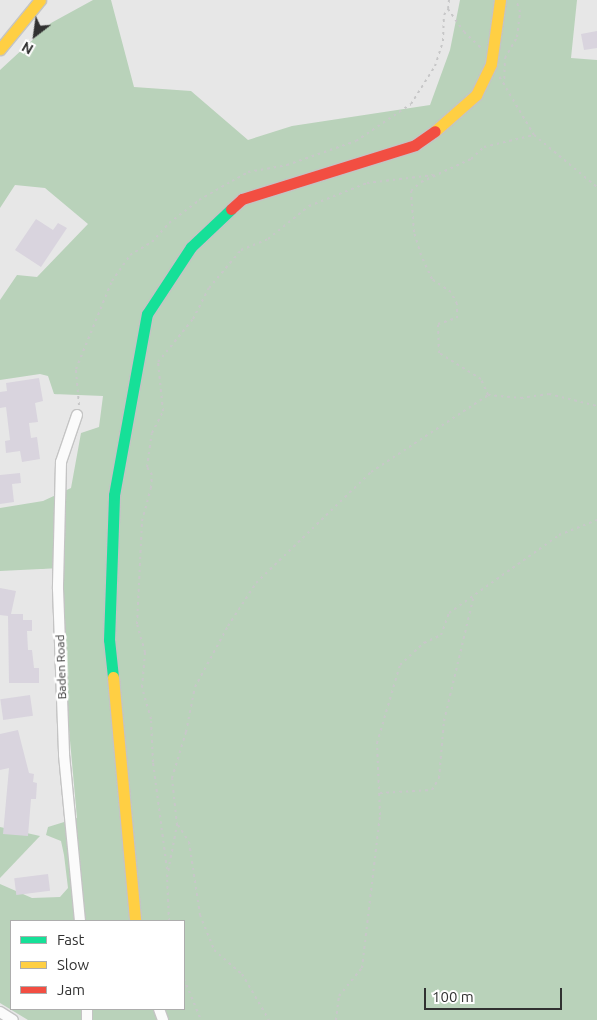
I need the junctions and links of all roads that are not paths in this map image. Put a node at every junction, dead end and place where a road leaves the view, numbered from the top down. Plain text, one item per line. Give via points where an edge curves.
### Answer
1 (40, 0) edge
2 (500, 0) edge
3 (0, 49) edge
4 (77, 414) dead end
5 (80, 920) edge
6 (136, 920) edge
7 (0, 1012) edge
8 (13, 1020) edge

1 - 3 street
2 - 6 street via 491,64 476,95 448,123 415,145 242,199 191,247 147,314 114,495 109,640
4 - 5 street, Baden Road via 61,462 58,589 64,754
7 - 8 street

